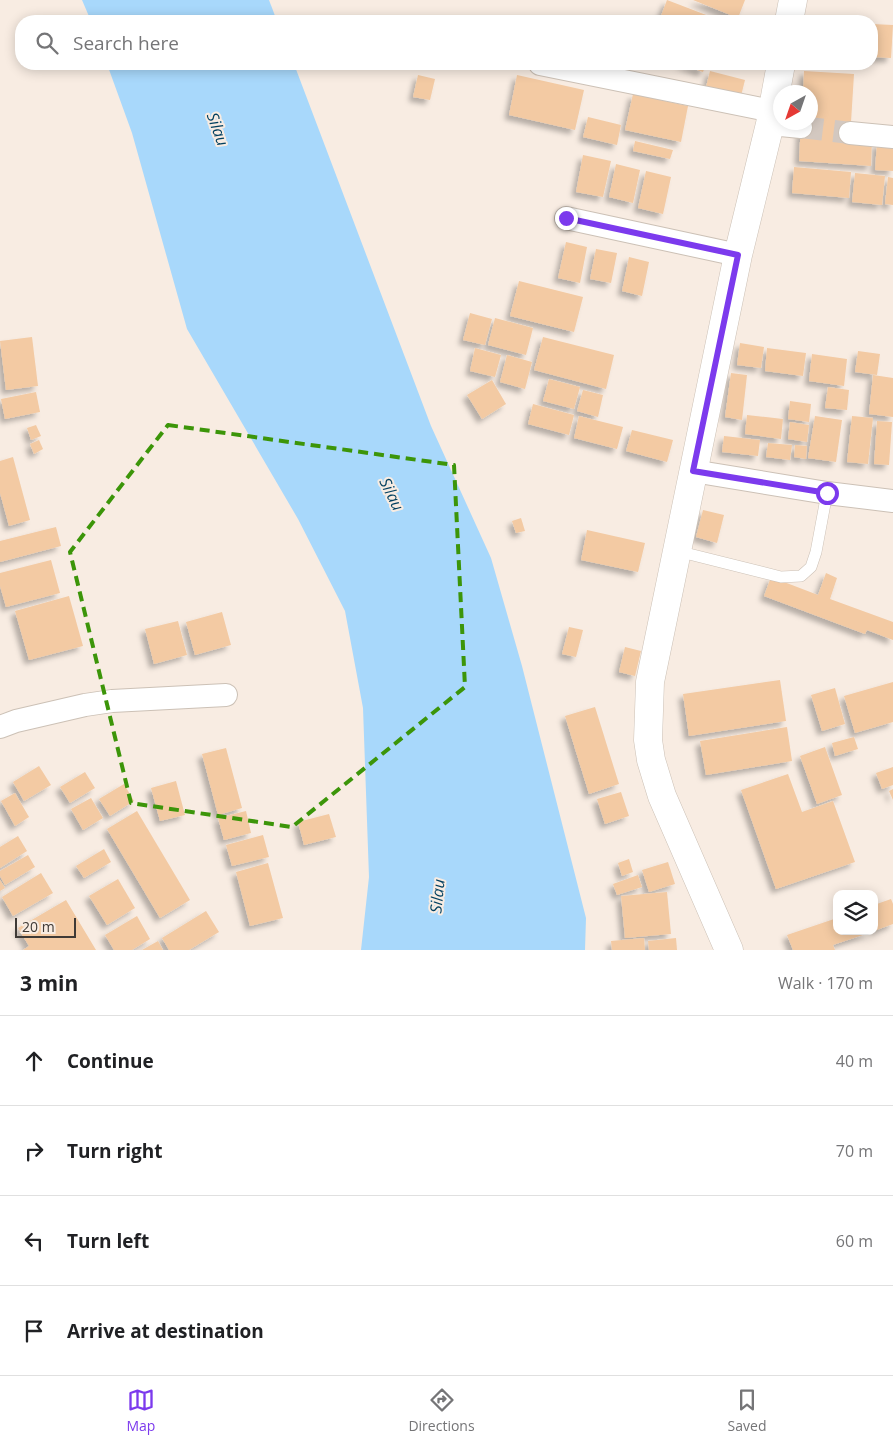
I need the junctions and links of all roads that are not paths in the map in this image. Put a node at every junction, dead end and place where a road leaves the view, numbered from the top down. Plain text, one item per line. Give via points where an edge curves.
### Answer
1 (793, 0) edge
2 (790, 15) edge
3 (566, 70) edge
4 (780, 70) edge
5 (771, 118) junction
6 (850, 133) tunnel mouth
7 (893, 137) edge
8 (566, 218) dead end
9 (738, 255) junction
10 (693, 471) junction
11 (827, 493) junction
12 (893, 502) edge
13 (677, 551) junction
14 (226, 695) dead end
15 (0, 727) edge
16 (729, 950) edge

1 - 2 main road
3 - 5 street
4 - 5 main road
5 - 9 main road
6 - 7 street
8 - 9 street
9 - 10 main road
10 - 11 street
10 - 13 main road
11 - 12 street
11 - 13 lane via 816,552 811,567 801,576 781,577
13 - 16 main road via 650,682 648,740 662,796
14 - 15 street via 112,701 16,720

